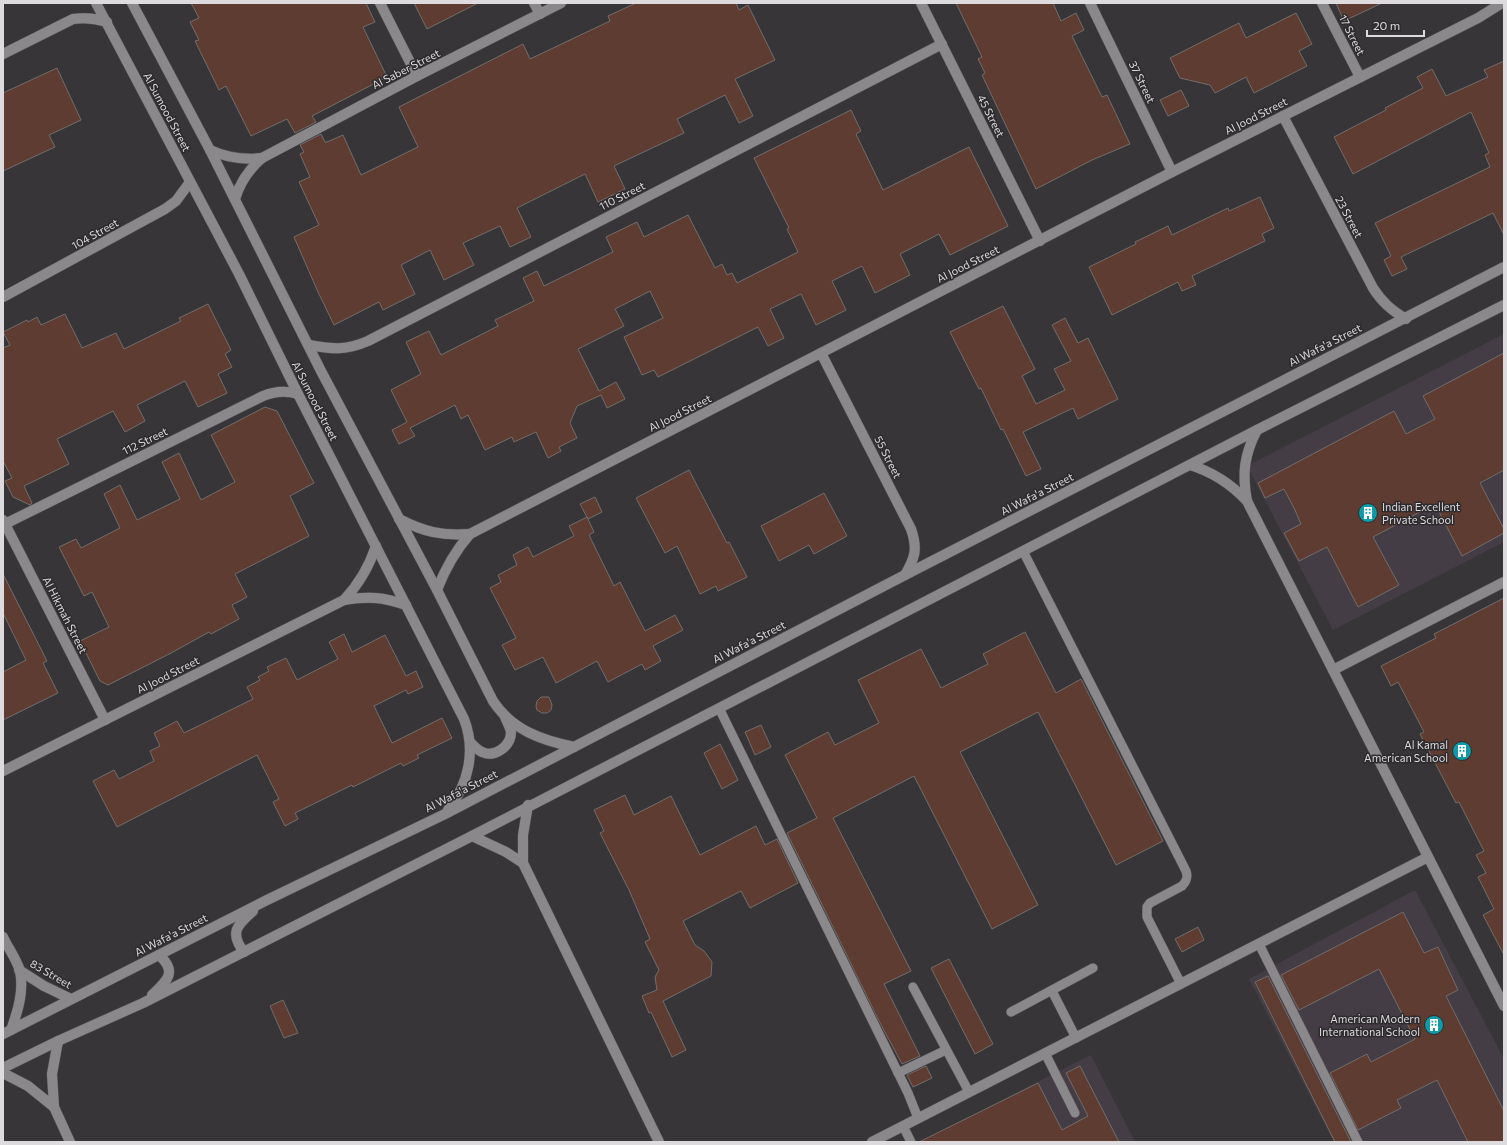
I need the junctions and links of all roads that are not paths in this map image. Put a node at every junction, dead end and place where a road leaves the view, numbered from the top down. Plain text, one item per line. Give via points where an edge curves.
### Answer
1 (96, 3) edge
2 (132, 3) edge
3 (380, 3) edge
4 (534, 3) edge
5 (561, 3) edge
6 (921, 3) edge
7 (1090, 3) edge
8 (1322, 3) edge
9 (1502, 3) edge
10 (1504, 8) edge
11 (540, 14) junction
12 (1478, 18) junction
13 (107, 22) junction
14 (942, 44) junction
15 (3, 54) edge
16 (417, 76) junction
17 (1360, 77) junction
18 (1283, 116) junction
19 (210, 150) junction
20 (262, 158) junction
21 (1172, 172) junction
22 (190, 182) junction
23 (235, 199) junction
24 (1040, 241) junction
25 (1504, 268) edge
26 (3, 297) edge
27 (1504, 305) edge
28 (1406, 318) junction
29 (308, 345) junction
30 (821, 353) junction
31 (298, 394) junction
32 (1257, 430) junction
33 (1190, 465) junction
34 (1247, 502) junction
35 (399, 519) junction
36 (4, 522) edge
37 (470, 534) junction
38 (376, 546) junction
39 (1023, 551) junction
40 (905, 575) junction
41 (1504, 582) edge
42 (437, 590) junction
43 (344, 600) junction
44 (406, 605) junction
45 (1333, 670) junction
46 (719, 708) junction
47 (505, 717) junction
48 (105, 720) junction
49 (470, 742) junction
50 (574, 747) junction
51 (3, 771) edge
52 (528, 806) junction
53 (445, 814) junction
54 (472, 836) junction
55 (1428, 857) junction
56 (523, 863) junction
57 (265, 901) junction
58 (3, 937) edge
59 (1259, 944) junction
60 (244, 952) junction
61 (159, 955) junction
62 (1093, 968) dead end
63 (19, 970) junction
64 (1181, 984) junction
65 (913, 987) dead end
66 (1052, 991) junction
67 (71, 999) junction
68 (143, 1003) junction
69 (1504, 1006) edge
70 (1011, 1012) dead end
71 (7, 1032) edge
72 (1076, 1038) junction
73 (58, 1041) junction
74 (946, 1050) junction
75 (1045, 1053) junction
76 (3, 1068) edge
77 (3, 1072) edge
78 (898, 1073) junction
79 (969, 1092) junction
80 (54, 1107) junction
81 (1075, 1113) dead end
82 (918, 1118) junction
83 (903, 1126) junction
84 (70, 1142) edge
85 (659, 1142) edge
86 (872, 1142) edge
87 (910, 1142) edge
88 (1358, 1142) edge

1 - 13 street, Al Sumood Street
2 - 19 street, Al Sumood Street
3 - 16 street
4 - 11 street
5 - 11 street, Al Saber Street
6 - 14 street, 45 Street
7 - 21 street, 37 Street
8 - 17 street, 17 Street
9 - 12 street, Al Jood Street
10 - 12 street, Al Jood Street
11 - 16 street, Al Saber Street
12 - 17 street, Al Jood Street
13 - 15 street via 96,18 73,19
13 - 22 street, Al Sumood Street
14 - 24 street, 45 Street
14 - 29 street, 110 Street via 368,341 345,349
16 - 20 street, Al Saber Street
17 - 18 street, Al Jood Street
18 - 21 street, Al Jood Street
18 - 28 street, 23 Street via 1373,288 1381,301 1392,311
19 - 20 street, Al Saber Street via 230,158
19 - 23 street, Al Sumood Street
20 - 23 street, Al Saber Street via 247,172
21 - 24 street, Al Jood Street
22 - 26 street, 104 Street via 176,201 165,209
22 - 31 street, Al Sumood Street via 240,274
23 - 29 street, Al Sumood Street
24 - 30 street, Al Jood Street
25 - 28 street, Al Wafa'a Street
27 - 32 street
28 - 40 street, Al Wafa'a Street
29 - 35 street, Al Sumood Street
30 - 37 street, Al Jood Street
30 - 40 street, 55 Street via 915,539 916,551
31 - 36 street, 112 Street via 280,391 262,396
31 - 38 street, Al Sumood Street
32 - 33 street
32 - 34 street via 1246,457 1244,487
33 - 34 street via 1216,475
33 - 39 street
34 - 45 street
35 - 37 street, Al Jood Street via 415,528 433,533
35 - 42 street, Al Sumood Street
36 - 48 street, Al Hikmah Street
37 - 42 street, Al Jood Street via 450,560
38 - 43 street, Al Jood Street via 364,575
38 - 44 street, Al Sumood Street
39 - 46 street
39 - 64 lane via 1186,871 1186,883 1150,903 1146,912
40 - 50 street, Al Wafa'a Street
41 - 45 street
42 - 47 street, Al Sumood Street via 493,701
43 - 44 street, Al Jood Street via 376,597
43 - 48 street, Al Jood Street
44 - 49 street, Al Sumood Street via 464,719
45 - 55 street
46 - 52 street
46 - 78 lane
47 - 49 street via 511,732 505,747 498,752 482,752
47 - 50 street, Al Sumood Street via 530,733
48 - 51 street, Al Jood Street
49 - 53 street, Al Sumood Street via 470,757 462,788
50 - 53 street, Al Wafa'a Street
52 - 54 street
52 - 56 street via 523,835
53 - 57 street, Al Wafa'a Street
54 - 56 street
54 - 60 street
55 - 59 street
55 - 69 street
56 - 85 street
57 - 60 street via 243,920 236,931 237,943
57 - 61 street, Al Wafa'a Street
58 - 63 street, 83 Street
59 - 64 street
59 - 88 lane
60 - 68 street
61 - 67 street, Al Wafa'a Street
61 - 68 street via 168,968 167,981
62 - 66 lane
63 - 67 street, 83 Street
63 - 71 street, 83 Street via 20,1000 17,1015
64 - 72 street
65 - 74 lane
66 - 70 lane
66 - 72 lane
67 - 71 street, Al Wafa'a Street
68 - 73 street
72 - 75 street
73 - 76 street
73 - 80 street via 52,1074
74 - 78 lane
74 - 79 lane
75 - 79 street
75 - 81 lane
77 - 80 street via 28,1086
78 - 82 lane
79 - 82 street
80 - 84 street
82 - 83 street
83 - 86 street
83 - 87 lane

